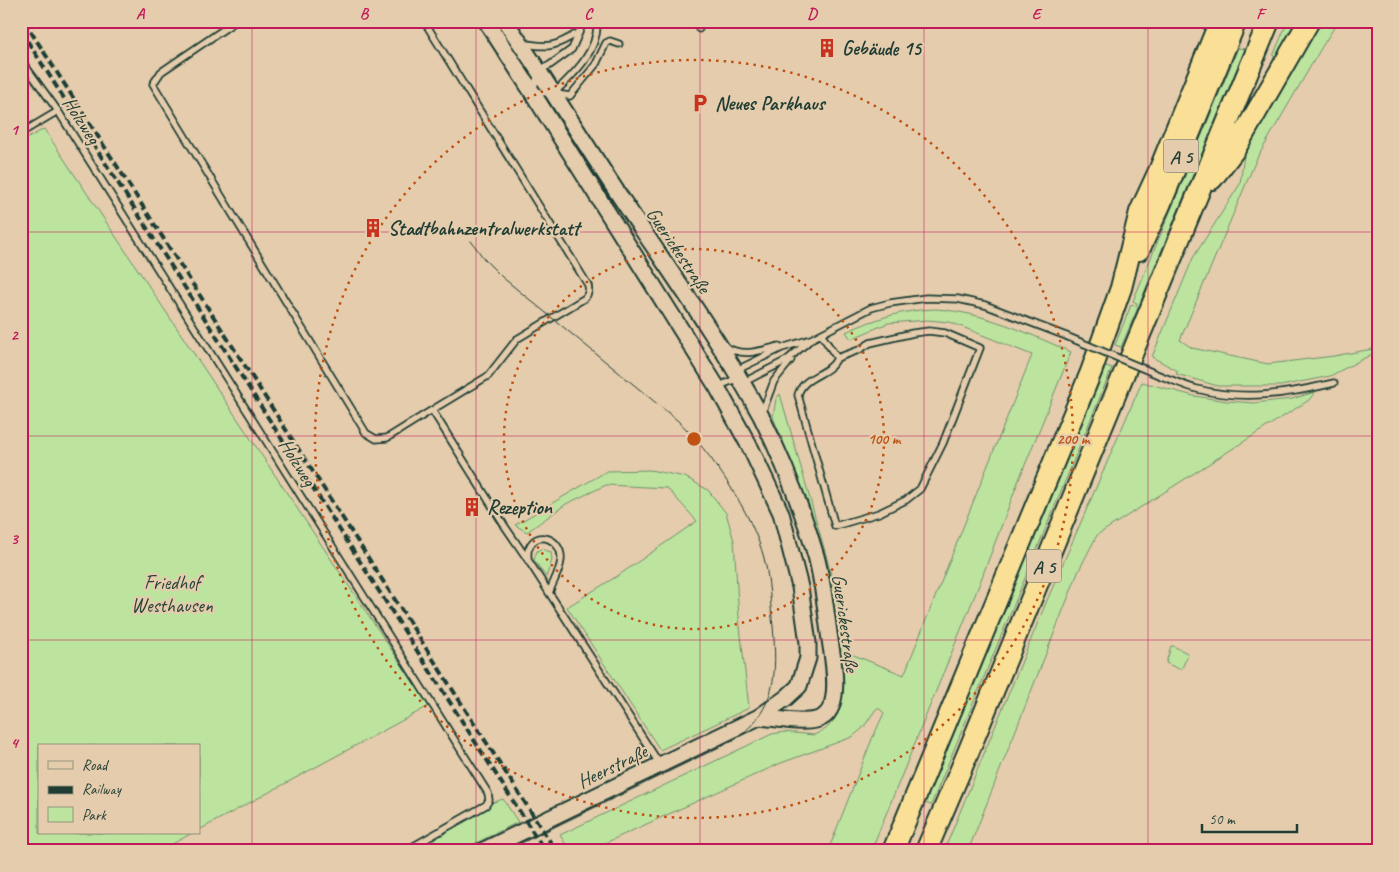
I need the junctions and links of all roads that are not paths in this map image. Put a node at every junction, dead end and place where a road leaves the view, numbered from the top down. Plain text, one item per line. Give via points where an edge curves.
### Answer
1 (236, 21) edge
2 (424, 21) edge
3 (486, 21) edge
4 (505, 21) edge
5 (584, 21) edge
6 (597, 21) edge
7 (701, 21) edge
8 (1206, 21) edge
9 (1220, 21) edge
10 (1236, 21) edge
11 (1269, 21) edge
12 (1309, 21) edge
13 (699, 28) dead end
14 (579, 32) junction
15 (520, 42) junction
16 (619, 44) dead end
17 (21, 60) edge
18 (540, 70) junction
19 (532, 92) junction
20 (554, 93) junction
21 (58, 111) junction
22 (21, 133) edge
23 (1196, 201) junction
24 (1140, 212) junction
25 (1121, 288) junction
26 (821, 334) junction
27 (715, 339) junction
28 (811, 339) junction
29 (837, 358) junction
30 (738, 378) junction
31 (1334, 383) dead end
32 (717, 387) junction
33 (432, 410) junction
34 (761, 417) junction
35 (528, 560) junction
36 (549, 593) junction
37 (759, 717) junction
38 (660, 764) junction
39 (405, 851) edge
40 (482, 851) edge
41 (893, 851) edge
42 (926, 851) edge

1 - 33 lane via 161,72 153,84 366,433 376,439 387,438
2 - 33 lane via 589,289 585,298 517,339 488,376
3 - 19 main road, Guerickestraße
4 - 15 main road, Guerickestraße
5 - 14 lane
6 - 20 lane via 587,58
7 - 13 lane
8 - 24 highway via 1152,168
9 - 24 highway
10 - 25 highway, A 5 via 1160,205
11 - 23 highway, A 5
12 - 23 highway via 1235,149
14 - 15 lane via 549,47
14 - 18 lane via 572,49
15 - 18 main road, Guerickestraße
16 - 20 lane via 606,43 596,64 570,96
17 - 21 lane, Holzweg
18 - 19 lane
18 - 20 main road, Guerickestraße
19 - 20 lane
19 - 32 main road, Guerickestraße
20 - 27 main road, Guerickestraße
21 - 22 lane
21 - 39 lane, Holzweg via 488,793 486,805
23 - 42 highway, A 5
24 - 25 highway
25 - 41 highway, A 5 via 1091,372
26 - 28 lane
26 - 29 lane
26 - 31 lane, bridge via 871,308 890,303 926,298 958,299 1066,336 1197,389 1258,396
27 - 28 lane via 732,351 742,353
27 - 30 main road, Guerickestraße
28 - 30 lane via 787,360 748,380
28 - 30 lane via 782,348 741,368
28 - 34 lane via 774,381
29 - 29 lane via 835,363 805,382 798,395 835,526 878,513 920,490 943,443 980,348 945,333 930,331 870,343
30 - 32 lane
30 - 34 main road, Guerickestraße
32 - 37 main road, Guerickestraße via 781,514 800,587 808,643 808,658 798,686
33 - 35 lane
34 - 37 main road, Guerickestraße via 788,477 816,557 834,662 834,696 821,719
35 - 36 lane
35 - 36 lane via 529,548 534,541 542,537 557,543 561,559
36 - 38 lane
37 - 38 main road, Heerstraße
38 - 40 main road, Heerstraße

